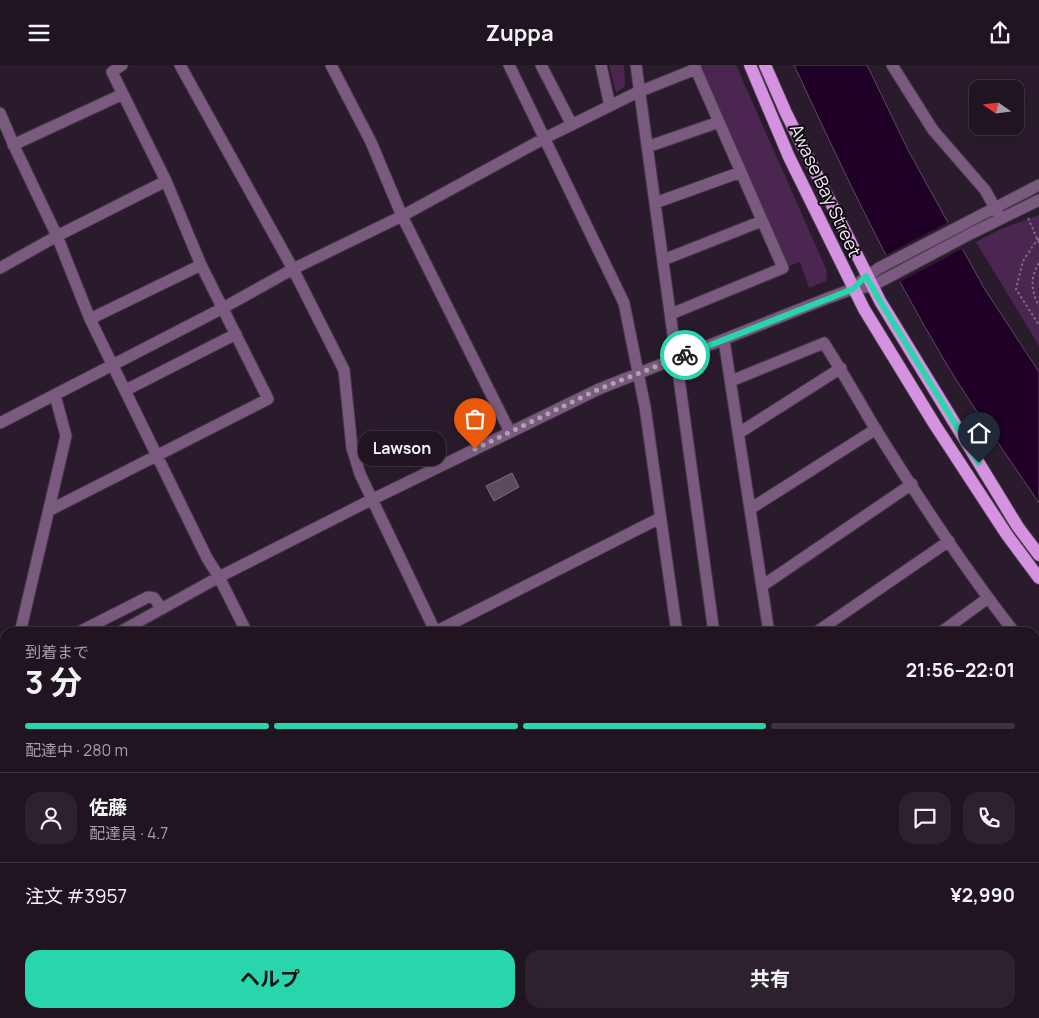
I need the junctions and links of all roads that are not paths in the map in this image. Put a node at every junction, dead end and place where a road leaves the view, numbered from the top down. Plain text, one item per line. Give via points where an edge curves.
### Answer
1 (122, 65) edge
2 (180, 65) edge
3 (331, 65) edge
4 (509, 65) edge
5 (541, 65) edge
6 (601, 65) edge
7 (636, 65) edge
8 (750, 65) edge
9 (766, 65) edge
10 (892, 65) edge
11 (695, 67) edge
12 (639, 91) junction
13 (123, 94) junction
14 (610, 106) junction
15 (0, 113) edge
16 (719, 122) junction
17 (572, 125) junction
18 (546, 138) junction
19 (13, 145) junction
20 (647, 147) junction
21 (741, 172) junction
22 (166, 181) junction
23 (1039, 185) edge
24 (1039, 200) edge
25 (655, 203) junction
26 (995, 208) junction
27 (402, 215) junction
28 (1001, 219) junction
29 (762, 221) junction
30 (967, 229) junction
31 (57, 236) junction
32 (663, 260) junction
33 (201, 265) junction
34 (0, 269) edge
35 (293, 269) junction
36 (869, 281) junction
37 (853, 289) junction
38 (223, 308) junction
39 (671, 313) junction
40 (90, 319) junction
41 (236, 334) junction
42 (724, 340) junction
43 (677, 358) junction
44 (113, 365) junction
45 (840, 369) junction
46 (637, 374) junction
47 (731, 381) junction
48 (126, 391) junction
49 (55, 395) junction
50 (0, 423) edge
51 (876, 429) junction
52 (510, 432) junction
53 (738, 433) junction
54 (157, 455) junction
55 (912, 484) junction
56 (371, 500) junction
57 (750, 509) junction
58 (50, 510) junction
59 (660, 518) junction
60 (949, 541) junction
61 (1039, 555) edge
62 (219, 577) junction
63 (1039, 578) edge
64 (762, 586) junction
65 (988, 599) junction
66 (162, 609) junction
67 (21, 627) edge
68 (89, 627) edge
69 (129, 627) edge
70 (244, 627) edge
71 (433, 627) edge
72 (445, 627) edge
73 (676, 627) edge
74 (713, 627) edge
75 (768, 627) edge
76 (824, 627) edge
77 (948, 627) edge
78 (1010, 627) edge

1 - 13 street via 112,72
2 - 35 street
3 - 27 street
4 - 18 street
5 - 17 street
6 - 14 street
7 - 12 street
8 - 37 main road, Awase Bay Street via 789,157
9 - 36 main road, Awase Bay Street via 786,113
10 - 26 street via 933,129
11 - 12 street
11 - 16 street
12 - 14 street
12 - 20 street
13 - 19 street
13 - 22 street
14 - 17 street
15 - 19 street
16 - 20 street
16 - 21 street
17 - 18 street
18 - 27 street
18 - 46 street via 624,303
19 - 31 street
20 - 25 street
21 - 25 street
21 - 29 street
22 - 31 street
22 - 33 street
23 - 26 street
24 - 28 street
25 - 32 street
26 - 28 street
26 - 30 street
27 - 35 street
27 - 52 street
28 - 30 street
29 - 32 street
29 - 39 street via 783,268
30 - 36 street
31 - 34 street
31 - 40 street
32 - 39 street
33 - 38 street
33 - 40 street
35 - 38 street
35 - 56 street via 344,370 352,448
36 - 37 street
36 - 61 main road, Awase Bay Street via 1018,527
37 - 42 street
37 - 63 main road, Awase Bay Street via 935,425
38 - 41 street
38 - 44 street
39 - 43 street
40 - 44 street
41 - 48 street
41 - 54 street via 268,399
42 - 43 street
42 - 47 street
43 - 46 street
43 - 74 street
44 - 48 street
44 - 49 street
45 - 47 street via 824,343
45 - 51 street
45 - 53 street
46 - 52 street
46 - 59 street via 645,407
47 - 53 street
48 - 54 street
49 - 50 street
49 - 58 street via 66,436
51 - 55 street
51 - 57 street
52 - 56 street
53 - 57 street
54 - 58 street
54 - 62 street
55 - 60 street
55 - 64 street
56 - 62 street
56 - 71 street
57 - 64 street
58 - 67 street
59 - 72 street
59 - 73 street
60 - 65 street
60 - 76 street
62 - 66 street
62 - 70 street
64 - 75 street
65 - 77 street
65 - 78 street
66 - 68 street via 154,598 148,597
66 - 69 street

